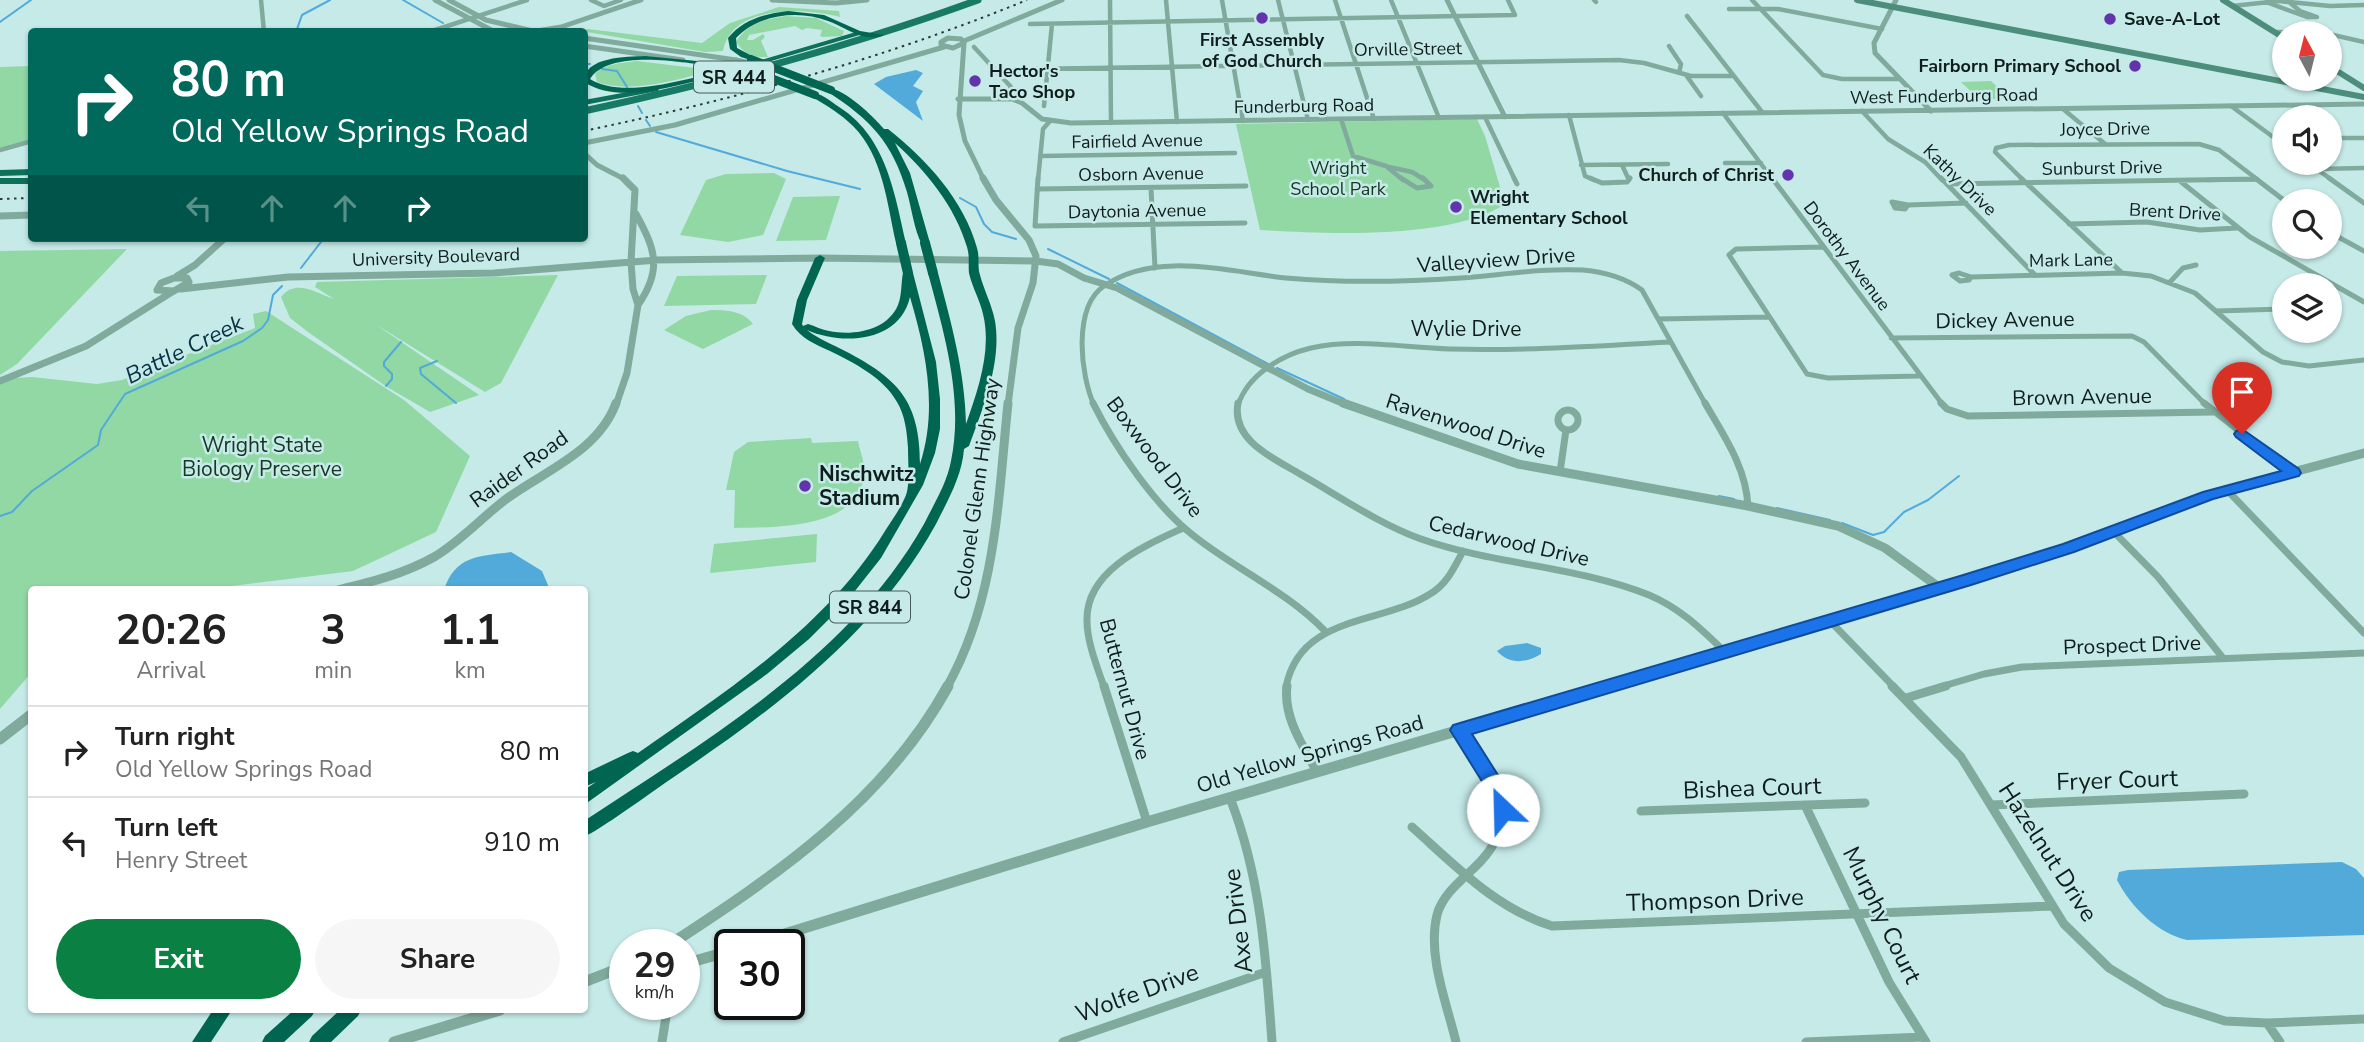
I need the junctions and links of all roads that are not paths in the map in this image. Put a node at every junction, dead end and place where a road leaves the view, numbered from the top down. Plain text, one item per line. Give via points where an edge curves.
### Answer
1 (261, 0) edge
2 (435, 0) edge
3 (449, 0) edge
4 (527, 0) edge
5 (591, 0) edge
6 (621, 0) edge
7 (641, 0) edge
8 (772, 0) edge
9 (867, 0) edge
10 (958, 0) edge
11 (978, 0) edge
12 (1051, 0) edge
13 (1062, 0) edge
14 (1110, 0) edge
15 (1166, 0) edge
16 (1222, 0) edge
17 (1278, 0) edge
18 (1335, 0) edge
19 (1391, 0) edge
20 (1447, 0) edge
21 (1508, 0) edge
22 (1752, 0) edge
23 (1857, 0) edge
24 (2223, 0) edge
25 (2321, 0) edge
26 (2289, 1) edge
27 (2265, 2) junction
28 (1895, 4) edge
29 (2232, 6) junction
30 (2330, 6) junction
31 (2364, 8) edge
32 (1729, 9) dead end
33 (1760, 9) junction
34 (478, 16) junction
35 (1688, 16) dead end
36 (1456, 17) junction
37 (1398, 18) junction
38 (469, 19) junction
39 (1341, 19) junction
40 (1283, 20) junction
41 (1226, 21) junction
42 (1168, 22) junction
43 (1110, 23) junction
44 (1030, 24) dead end
45 (1052, 24) junction
46 (264, 28) edge
47 (441, 28) edge
48 (487, 28) edge
49 (509, 28) edge
50 (563, 28) edge
51 (1882, 29) junction
52 (2272, 31) edge
53 (859, 34) junction
54 (880, 35) junction
55 (2342, 36) edge
56 (956, 38) junction
57 (588, 39) edge
58 (964, 42) junction
59 (2364, 42) edge
60 (945, 46) junction
61 (1669, 46) dead end
62 (588, 47) edge
63 (974, 47) dead end
64 (964, 57) junction
65 (686, 61) junction
66 (1478, 62) junction
67 (1417, 63) junction
68 (1356, 64) junction
69 (718, 65) joint
70 (1295, 65) junction
71 (1234, 67) junction
72 (1110, 68) junction
73 (1172, 68) junction
74 (778, 69) junction
75 (1049, 69) junction
76 (733, 70) junction
77 (588, 74) edge
78 (999, 74) junction
79 (1679, 74) junction
80 (2342, 74) edge
81 (1686, 75) junction
82 (1733, 76) junction
83 (1899, 79) junction
84 (2353, 81) junction
85 (588, 82) edge
86 (2364, 88) edge
87 (2338, 92) junction
88 (1701, 96) dead end
89 (2364, 97) edge
90 (958, 99) junction
91 (1006, 99) junction
92 (588, 102) edge
93 (2364, 104) edge
94 (1044, 106) dead end
95 (2231, 106) junction
96 (2063, 109) junction
97 (588, 110) edge
98 (1862, 111) junction
99 (1931, 111) junction
100 (1762, 112) junction
101 (1723, 113) junction
102 (1657, 114) joint
103 (1569, 115) junction
104 (1485, 117) junction
105 (1505, 117) junction
106 (1439, 118) junction
107 (1341, 119) junction
108 (1374, 119) junction
109 (1308, 120) junction
110 (1050, 121) junction
111 (1242, 121) junction
112 (1177, 122) junction
113 (1111, 123) junction
114 (885, 131) junction
115 (2272, 136) edge
116 (2342, 138) edge
117 (2364, 138) edge
118 (28, 142) edge
119 (588, 142) edge
120 (2104, 143) junction
121 (0, 150) edge
122 (1235, 153) dead end
123 (1040, 156) junction
124 (588, 158) edge
125 (1725, 163) dead end
126 (1761, 163) junction
127 (1668, 164) dead end
128 (1581, 165) junction
129 (1622, 165) junction
130 (1389, 167) junction
131 (2342, 168) edge
132 (2364, 168) edge
133 (28, 172) edge
134 (0, 173) edge
135 (2326, 175) edge
136 (2257, 179) junction
137 (0, 181) edge
138 (28, 181) edge
139 (2179, 181) junction
140 (2026, 183) junction
141 (1517, 184) dead end
142 (1947, 184) junction
143 (1246, 187) dead end
144 (1152, 188) junction
145 (1037, 190) junction
146 (2272, 191) edge
147 (2363, 201) edge
148 (1966, 204) junction
149 (1908, 205) dead end
150 (635, 209) junction
151 (28, 215) edge
152 (0, 216) edge
153 (1245, 223) dead end
154 (2069, 224) junction
155 (1153, 225) junction
156 (2238, 228) junction
157 (2342, 239) edge
158 (221, 242) edge
159 (1823, 247) junction
160 (2364, 251) edge
161 (820, 258) junction
162 (974, 258) junction
163 (654, 260) junction
164 (1036, 261) junction
165 (631, 262) junction
166 (195, 265) junction
167 (2196, 265) dead end
168 (1155, 268) junction
169 (908, 273) junction
170 (2122, 274) junction
171 (2035, 275) junction
172 (1971, 277) dead end
173 (173, 278) junction
174 (188, 280) junction
175 (2171, 282) junction
176 (1106, 285) junction
177 (220, 286) junction
178 (181, 289) junction
179 (158, 291) junction
180 (172, 292) junction
181 (2364, 302) edge
182 (151, 303) junction
183 (638, 305) junction
184 (2272, 309) edge
185 (2217, 311) junction
186 (798, 317) junction
187 (1769, 317) junction
188 (1658, 319) junction
189 (1891, 338) junction
190 (1670, 342) junction
191 (2364, 360) edge
192 (1269, 369) junction
193 (1919, 376) junction
194 (0, 381) edge
195 (1952, 412) joint
196 (2213, 412) junction
197 (1566, 430) dead end
198 (2364, 453) edge
199 (958, 457) junction
200 (2333, 462) joint
201 (1560, 472) junction
202 (2293, 473) junction
203 (2227, 490) junction
204 (912, 495) junction
205 (1748, 506) junction
206 (1183, 528) junction
207 (2113, 531) junction
208 (1463, 551) junction
209 (353, 586) edge
210 (1940, 588) junction
211 (1830, 621) junction
212 (1325, 631) junction
213 (2364, 632) edge
214 (1726, 652) junction
215 (2364, 653) edge
216 (2223, 658) junction
217 (1906, 698) junction
218 (28, 717) edge
219 (1460, 730) junction
220 (671, 738) junction
221 (0, 739) edge
222 (1317, 772) junction
223 (588, 779) edge
224 (2244, 794) dead end
225 (588, 796) edge
226 (1230, 798) junction
227 (1865, 803) dead end
228 (1805, 805) junction
229 (1991, 805) junction
230 (1641, 811) dead end
231 (1147, 822) junction
232 (588, 827) edge
233 (1412, 827) dead end
234 (1467, 874) junction
235 (2052, 906) junction
236 (1857, 915) junction
237 (694, 929) edge
238 (801, 929) edge
239 (609, 972) edge
240 (1266, 972) junction
241 (588, 980) edge
242 (221, 1013) edge
243 (348, 1013) edge
244 (490, 1013) edge
245 (300, 1015) edge
246 (2364, 1019) edge
247 (665, 1020) edge
248 (2267, 1023) junction
249 (1925, 1039) edge
250 (201, 1042) edge
251 (271, 1042) edge
252 (318, 1042) edge
253 (394, 1042) edge
254 (662, 1042) edge
255 (1063, 1042) edge
256 (1272, 1042) edge
257 (1456, 1042) edge
258 (1806, 1042) edge
259 (2280, 1042) edge

1 - 46 street
2 - 38 street
3 - 34 street
4 - 34 street
5 - 6 street via 604,6
7 - 50 street
8 - 9 street
10 - 53 main road, SR 444
11 - 54 main road, SR 444
12 - 56 street
13 - 58 street
14 - 43 street
15 - 42 street
16 - 41 street
17 - 40 street
18 - 39 street
19 - 37 street
20 - 36 street
21 - 36 street via 1516,13 1513,16
22 - 33 street
23 - 28 main road
24 - 29 main road
25 - 30 street
26 - 27 street
26 - 27 street via 2299,11 2317,17
26 - 30 street
27 - 29 street
28 - 51 street
28 - 87 main road
29 - 52 main road
30 - 31 street
32 - 33 street
33 - 51 street
33 - 83 street via 1823,75
34 - 38 street
34 - 49 street
35 - 82 street
36 - 37 street
36 - 66 street
37 - 39 street
37 - 67 street
38 - 47 street
38 - 48 street
39 - 40 street
39 - 68 street
40 - 41 street
40 - 70 street
41 - 42 street
41 - 71 street
42 - 43 street
42 - 73 street
43 - 45 street
43 - 72 street
44 - 45 street
45 - 75 street
51 - 83 street via 1874,43 1875,53
53 - 54 highway
53 - 74 highway, bridge via 818,15 796,14 745,26 732,38 734,50
53 - 76 highway, SR 444
54 - 97 main road, SR 444 via 761,70
55 - 59 street
56 - 58 street
56 - 60 street
57 - 74 street, SR 844, bridge
58 - 60 street
58 - 64 street, Colonel Glenn Highway
60 - 64 street
60 - 119 street via 675,125
61 - 79 street via 1681,64
62 - 65 street, SR 844
63 - 78 street
64 - 90 street, Colonel Glenn Highway
65 - 69 highway, SR 844
65 - 77 highway via 627,59 602,64
66 - 67 street, Orville Street
66 - 79 street, Orville Street via 1626,61
66 - 105 street
67 - 68 street, Orville Street
67 - 106 street
68 - 70 street, Orville Street
68 - 108 street
69 - 169 highway, SR 844, bridge via 766,76 816,95 849,117 874,146 888,184
70 - 71 street, Orville Street
70 - 109 street
71 - 73 street, Orville Street
71 - 111 street
72 - 73 street, Orville Street
72 - 75 street, Orville Street
72 - 113 street
73 - 112 street
74 - 114 highway, SR 844, bridge via 854,103
75 - 78 street, Orville Street
75 - 94 street
76 - 85 highway via 620,90
76 - 92 highway, SR 444
78 - 91 street via 1011,88
79 - 81 street, Orville Street
80 - 84 main road
81 - 82 street, Orville Street
81 - 88 street
82 - 100 street
83 - 99 street
84 - 86 main road
84 - 87 main road via 2362,93
87 - 89 main road
90 - 91 street
90 - 164 street, Colonel Glenn Highway via 968,149 998,203 1021,227
91 - 110 street via 1022,103
93 - 95 street, West Funderburg Road
95 - 96 street, West Funderburg Road
95 - 115 street
96 - 99 street, West Funderburg Road
96 - 120 street
98 - 99 street, West Funderburg Road
98 - 100 street, West Funderburg Road
98 - 142 street, Kathy Drive via 1888,139 1919,157
100 - 101 street, West Funderburg Road
101 - 102 street, West Funderburg Road
101 - 126 street, Dorothy Avenue
102 - 103 street, Funderburg Road
103 - 105 street, Funderburg Road
103 - 128 street
104 - 105 street, Funderburg Road
104 - 106 street, Funderburg Road
104 - 141 street
106 - 108 street, Funderburg Road
107 - 108 street, Funderburg Road
107 - 109 street, Funderburg Road
107 - 130 street via 1353,156
109 - 111 street, Funderburg Road
110 - 113 street, Funderburg Road
110 - 123 street via 1043,129
111 - 112 street, Funderburg Road
112 - 113 street, Funderburg Road
114 - 162 highway via 902,143 948,198
114 - 199 highway, SR 844, bridge via 900,156 958,374
116 - 117 street
118 - 121 street
120 - 136 street, Joyce Drive via 2206,145
120 - 140 street, Joyce Drive via 1996,148 1997,155
122 - 123 street, Fairfield Avenue
123 - 145 street
124 - 150 street, Raider Road via 593,165 634,185
125 - 126 street
126 - 159 street, Dorothy Avenue
127 - 129 street
128 - 129 street
128 - 129 street via 1591,180 1618,184 1630,179
130 - 130 street via 1413,173 1431,186 1422,190 1411,187
131 - 132 street
133 - 134 highway
135 - 147 street
136 - 139 street, Sunburst Drive
136 - 146 street
137 - 138 highway
139 - 140 street, Sunburst Drive
139 - 156 street
140 - 142 street, Sunburst Drive
140 - 154 street
142 - 148 street, Kathy Drive
143 - 144 street, Osborn Avenue
144 - 145 street, Osborn Avenue
144 - 155 street
145 - 155 street, Daytonia Avenue via 1034,223 1038,227
148 - 149 street
148 - 171 street, Kathy Drive
150 - 163 street, Raider Road via 652,242
150 - 165 street, Raider Road
151 - 152 street
153 - 155 street, Daytonia Avenue
154 - 156 street, Brent Drive via 2147,222 2200,230
154 - 170 street
155 - 168 street
156 - 181 street
157 - 160 street
158 - 166 street
159 - 187 street via 1732,250 1729,254
159 - 189 street, Dorothy Avenue
161 - 162 street, University Boulevard
161 - 163 street, University Boulevard
161 - 186 highway
162 - 164 street, University Boulevard
162 - 199 highway via 973,272 990,318 990,350 976,410
163 - 165 street, University Boulevard
163 - 183 street, Raider Road via 650,288
164 - 176 street, Ravenwood Drive via 1058,264
164 - 237 street, Colonel Glenn Highway via 1035,278 1018,327 986,585 954,676 915,738 868,796 767,881
165 - 177 street, University Boulevard via 494,273 288,277
165 - 183 street, Raider Road
166 - 173 street
166 - 174 street
167 - 175 street via 2183,268
168 - 176 street, Valleyview Drive
168 - 188 street, Valleyview Drive via 1355,282 1598,270 1636,283
169 - 186 highway via 901,309 871,332 828,335 810,329
169 - 204 highway, SR 844 via 936,396 929,457
170 - 171 street, Mark Lane
170 - 175 street, Mark Lane
171 - 172 street, Mark Lane
173 - 174 street, University Boulevard
173 - 179 street, University Boulevard via 161,283
174 - 177 street, University Boulevard
174 - 178 street, University Boulevard
175 - 185 street, Mark Lane
176 - 192 street, Ravenwood Drive
176 - 206 street, Boxwood Drive via 1087,309 1088,394
177 - 178 street, University Boulevard
178 - 180 street, University Boulevard
179 - 180 street, University Boulevard
179 - 182 street, University Boulevard
180 - 182 street, University Boulevard
182 - 194 street, University Boulevard via 86,346
183 - 209 street, Raider Road via 627,373 610,418 592,440 435,556 399,574
184 - 185 street
185 - 191 street, Mark Lane via 2263,352 2282,362 2309,366
186 - 204 highway via 800,331 872,370 903,403 915,438
187 - 188 street
187 - 193 street via 1803,371 1820,377
188 - 190 street, Valleyview Drive
189 - 193 street, Dorothy Avenue
189 - 196 street, Dickey Avenue via 2119,334 2140,339
190 - 192 street, Wylie Drive via 1460,349 1331,345 1300,352
190 - 205 street, Valleyview Drive via 1740,465
192 - 201 street, Ravenwood Drive via 1363,411 1509,461
192 - 208 street, Cedarwood Drive via 1237,404 1239,424 1252,443 1382,521 1420,539
193 - 195 street, Dorothy Avenue
195 - 196 street, Brown Avenue via 1968,416
196 - 202 street
197 - 201 street
198 - 200 street, Old Yellow Springs Road
199 - 232 highway, SR 844 via 930,527 911,558 847,632 742,721
200 - 202 street, Old Yellow Springs Road
201 - 205 street, Ravenwood Drive
202 - 203 street, Old Yellow Springs Road
203 - 207 street, Old Yellow Springs Road
203 - 213 street
204 - 220 highway, SR 844 via 881,551 820,623
205 - 210 street, Ravenwood Drive via 1822,521 1866,537
206 - 212 street, Boxwood Drive via 1283,592
206 - 231 street, Butternut Drive via 1115,565 1098,585 1086,616
207 - 210 street, Old Yellow Springs Road
207 - 216 street
208 - 212 street via 1453,575 1430,595
208 - 214 street, Cedarwood Drive via 1640,591 1685,614
210 - 211 street, Old Yellow Springs Road
211 - 214 street, Old Yellow Springs Road
211 - 217 street, Hazelnut Drive
212 - 222 street via 1303,652 1286,689 1292,719
214 - 219 street, Old Yellow Springs Road
215 - 216 street, Prospect Drive
216 - 217 street, Prospect Drive via 2010,668
217 - 229 street, Hazelnut Drive via 1969,767
218 - 221 street
219 - 222 street, Old Yellow Springs Road
219 - 234 street via 1496,789 1504,824 1497,845
220 - 223 highway
220 - 225 highway, SR 844
222 - 226 street, Old Yellow Springs Road
224 - 229 street, Fryer Court
226 - 231 street, Old Yellow Springs Road
226 - 240 street, Axe Drive via 1244,828 1256,875
227 - 228 street, Bishea Court
228 - 230 street, Bishea Court
228 - 236 street, Murphy Court
229 - 235 street, Hazelnut Drive
231 - 238 street, Old Yellow Springs Road
233 - 234 street, Thompson Drive
234 - 236 street, Thompson Drive via 1511,911 1552,926
234 - 257 street via 1441,905 1435,928
235 - 236 street, Thompson Drive
235 - 248 street, Hazelnut Drive via 2092,954 2147,993 2205,1017
236 - 249 street, Murphy Court via 1889,982
239 - 241 street
240 - 255 street, Wolfe Drive
240 - 256 street, Axe Drive
242 - 250 highway
243 - 252 highway
244 - 253 street
245 - 251 highway
246 - 248 street, Hazelnut Drive
247 - 254 street
248 - 259 street
249 - 258 street

